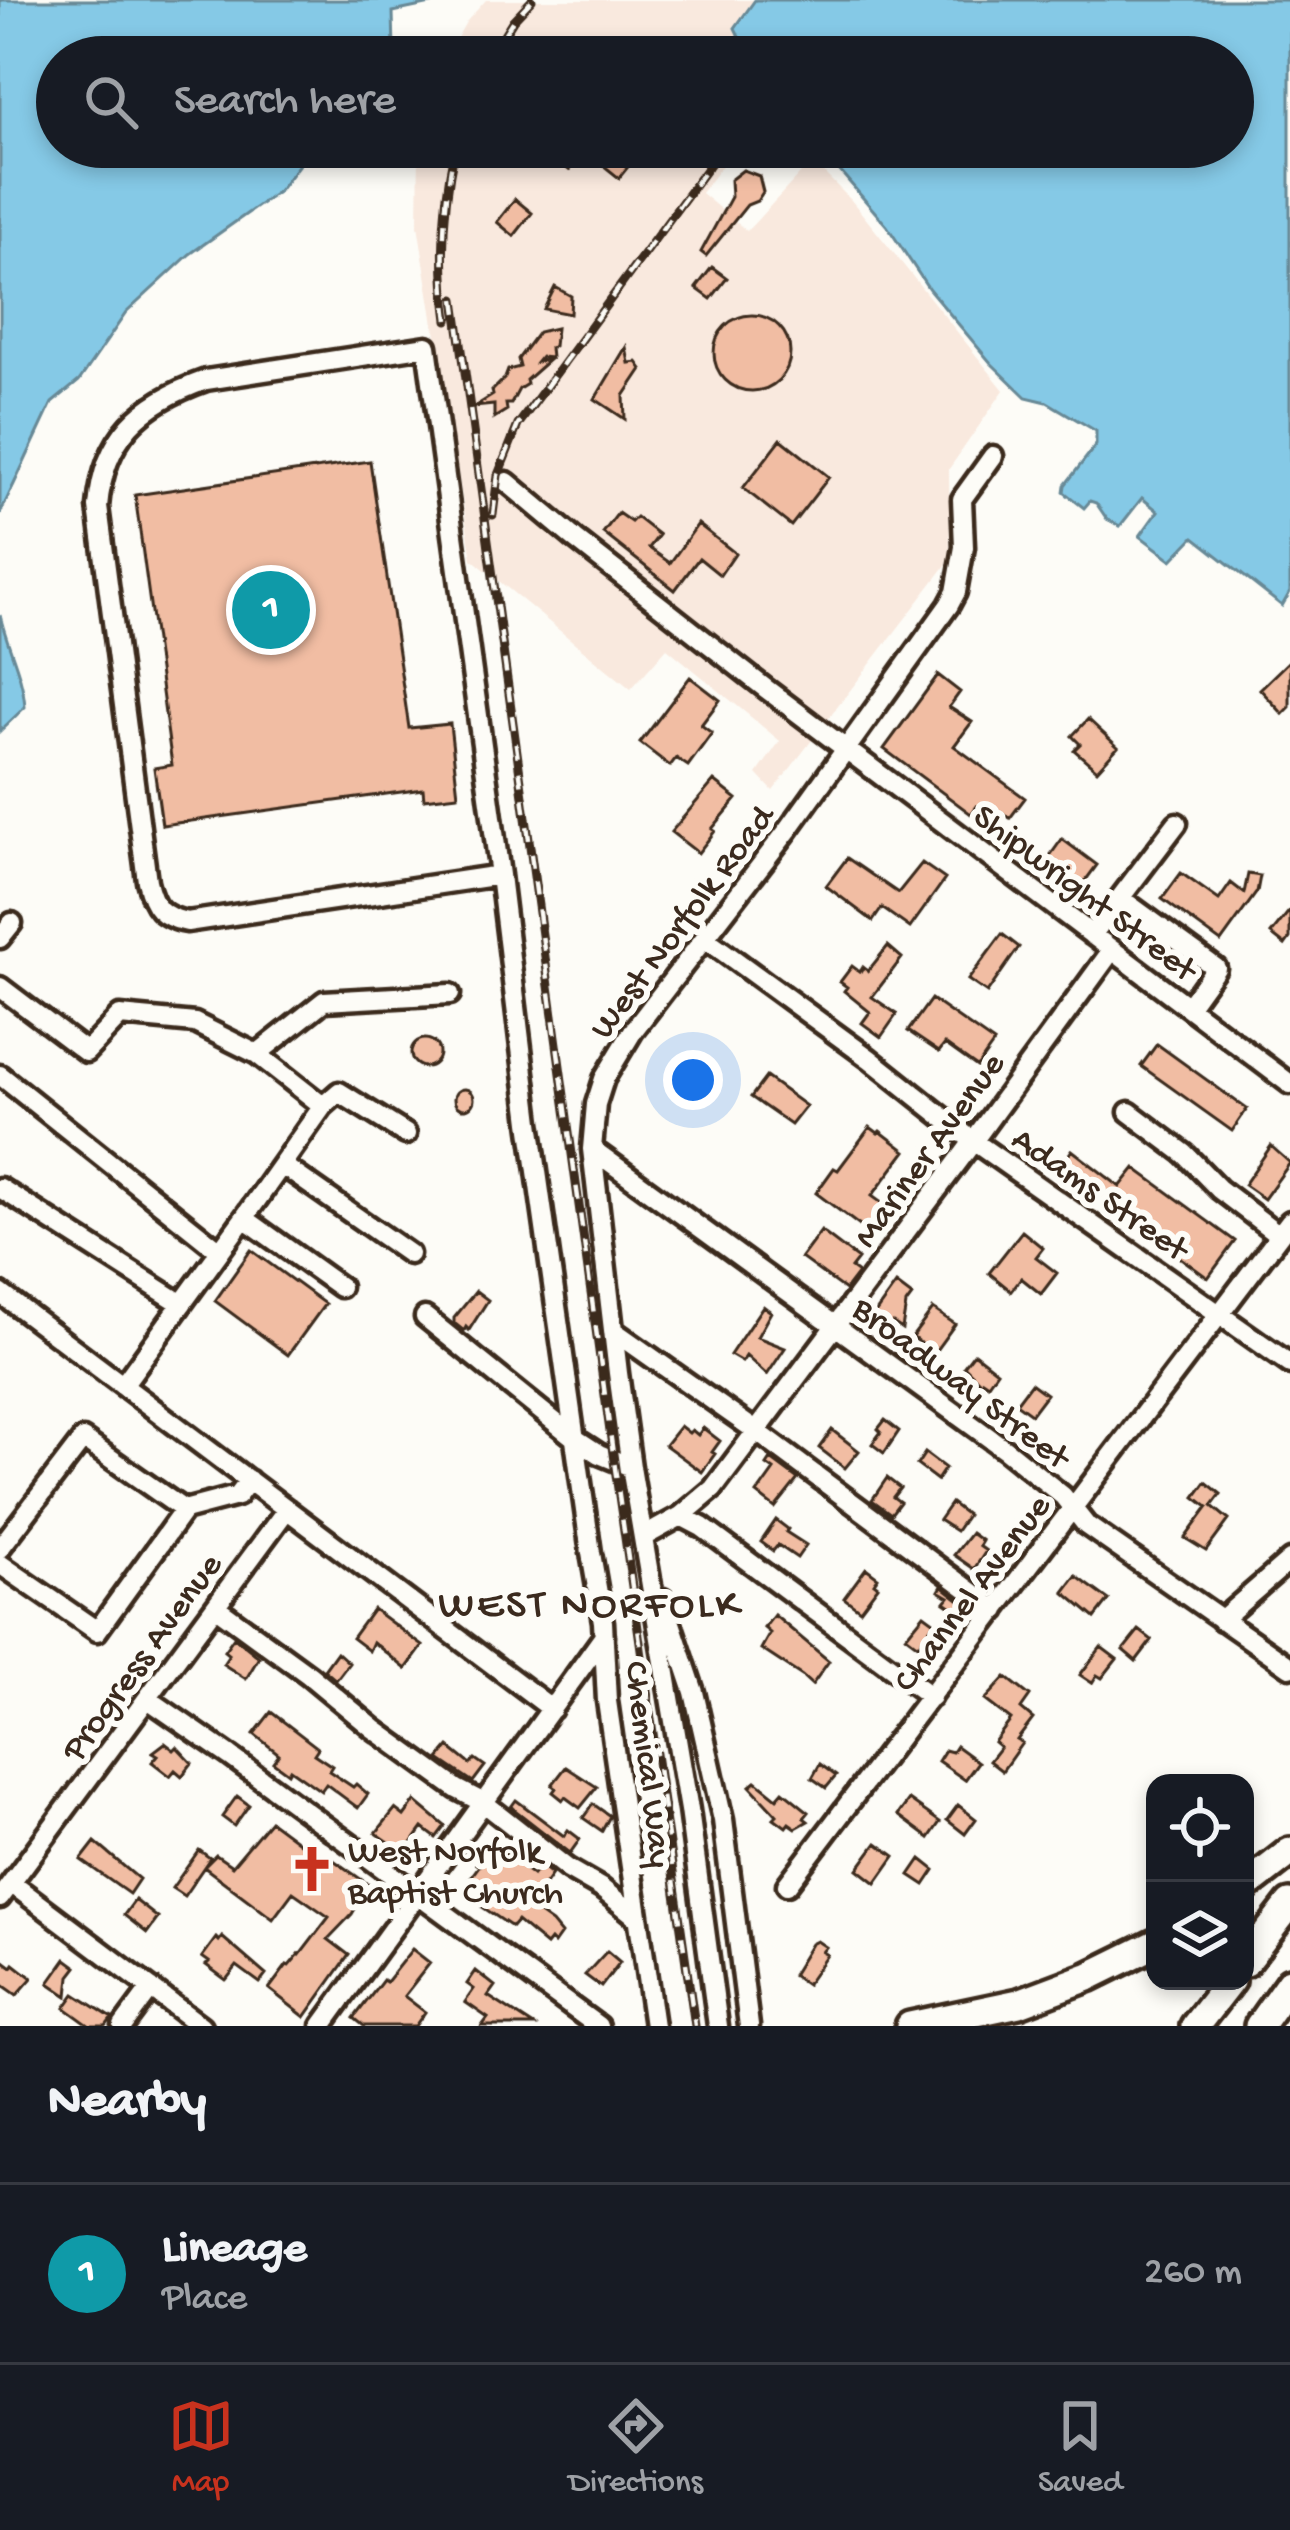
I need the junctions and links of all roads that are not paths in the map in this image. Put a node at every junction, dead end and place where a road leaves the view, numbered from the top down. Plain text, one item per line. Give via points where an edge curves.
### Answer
1 (993, 456) dead end
2 (507, 482) dead end
3 (845, 749) junction
4 (1177, 823) dead end
5 (500, 875) junction
6 (1120, 898) junction
7 (1092, 935) junction
8 (706, 939) junction
9 (1112, 950) junction
10 (0, 987) edge
11 (450, 994) dead end
12 (1188, 1007) junction
13 (257, 1054) junction
14 (0, 1076) edge
15 (1290, 1084) edge
16 (323, 1106) junction
17 (1129, 1112) dead end
18 (406, 1134) dead end
19 (973, 1141) junction
20 (592, 1149) junction
21 (282, 1166) junction
22 (0, 1188) edge
23 (244, 1218) junction
24 (1285, 1228) edge
25 (220, 1251) junction
26 (409, 1254) dead end
27 (340, 1287) dead end
28 (0, 1293) edge
29 (182, 1304) junction
30 (1219, 1313) junction
31 (425, 1317) dead end
32 (835, 1325) junction
33 (614, 1331) junction
34 (1290, 1364) edge
35 (123, 1385) junction
36 (756, 1432) junction
37 (576, 1439) junction
38 (631, 1467) junction
39 (249, 1480) junction
40 (287, 1509) junction
41 (1073, 1509) junction
42 (184, 1510) junction
43 (681, 1516) junction
44 (645, 1543) junction
45 (0, 1548) edge
46 (1290, 1560) edge
47 (0, 1564) edge
48 (216, 1606) junction
49 (996, 1610) junction
50 (1221, 1620) junction
51 (604, 1636) junction
52 (1290, 1667) edge
53 (931, 1696) junction
54 (148, 1699) junction
55 (552, 1709) junction
56 (484, 1803) junction
57 (1290, 1852) edge
58 (1251, 1882) edge
59 (787, 1886) dead end
60 (6, 1890) edge
61 (418, 1895) junction
62 (1290, 1904) edge
63 (638, 1918) junction
64 (1146, 1948) edge
65 (1254, 1950) edge
66 (1290, 1982) edge
67 (151, 1988) junction
68 (1223, 1990) edge
69 (123, 2026) edge
70 (202, 2026) edge
71 (322, 2026) edge
72 (598, 2026) edge
73 (654, 2026) edge
74 (718, 2026) edge
75 (749, 2026) edge
76 (910, 2026) edge
77 (1195, 2026) edge
78 (1258, 2026) edge

1 - 3 street, West Norfolk Road via 962,499 964,547 950,605
2 - 3 street, Shipwright Street
3 - 7 street, Shipwright Street
3 - 8 street, West Norfolk Road
4 - 6 street
5 - 5 street, Chemical Way via 427,346 206,380 141,414 113,446 98,507 147,881 159,912 187,922
5 - 37 street, Chemical Way
6 - 7 street
6 - 12 street via 1216,968
7 - 9 street, Shipwright Street
8 - 19 street, Adams Street
8 - 20 street, West Norfolk Road via 604,1079
9 - 12 street, Shipwright Street
9 - 19 street, Mariner Avenue
10 - 13 street via 86,1052 120,1016 195,1023
11 - 13 street via 324,1001
12 - 15 street, Shipwright Street
13 - 16 street
14 - 25 street
16 - 18 street via 339,1092
16 - 21 street
17 - 24 street via 1219,1189
19 - 30 street, Adams Street
19 - 32 street, Mariner Avenue
20 - 32 street, Broadway Street
20 - 33 street, West Norfolk Road
21 - 23 street
21 - 26 street
22 - 29 street
23 - 25 street
23 - 27 street
24 - 30 street, Channel Avenue
25 - 29 street
28 - 35 street
29 - 35 street
30 - 34 street, Adams Street
30 - 41 street, Channel Avenue
31 - 37 street
32 - 36 street, Mariner Avenue
32 - 41 street, Broadway Street
33 - 36 street
33 - 38 street, West Norfolk Road
35 - 39 street
36 - 43 street, Mariner Avenue via 713,1490
36 - 49 street
37 - 38 street
37 - 51 street, Chemical Way
38 - 44 street, West Norfolk Road
39 - 40 street
39 - 42 street via 237,1496
40 - 48 street, Progress Avenue
40 - 55 street
41 - 49 street, Channel Avenue
41 - 50 street, Broadway Street
42 - 45 street via 83,1439
42 - 47 street via 97,1631
43 - 44 street, Mariner Avenue
43 - 53 street
44 - 74 street, West Norfolk Road
44 - 75 street, West Norfolk Road via 694,1692 723,1820
46 - 50 street
48 - 54 street, Progress Avenue
48 - 56 street
49 - 53 street, Channel Avenue
50 - 52 street, Broadway Street
51 - 55 street
51 - 63 street, Chemical Way
53 - 59 street, Channel Avenue
54 - 60 street, Progress Avenue
54 - 61 street
55 - 56 street
56 - 61 street
56 - 63 street
57 - 58 highway
60 - 67 street
61 - 71 street
61 - 72 street
62 - 65 highway
63 - 73 street, Chemical Way
64 - 76 highway via 1019,2003
66 - 78 highway
67 - 69 street
67 - 70 street
68 - 77 highway

